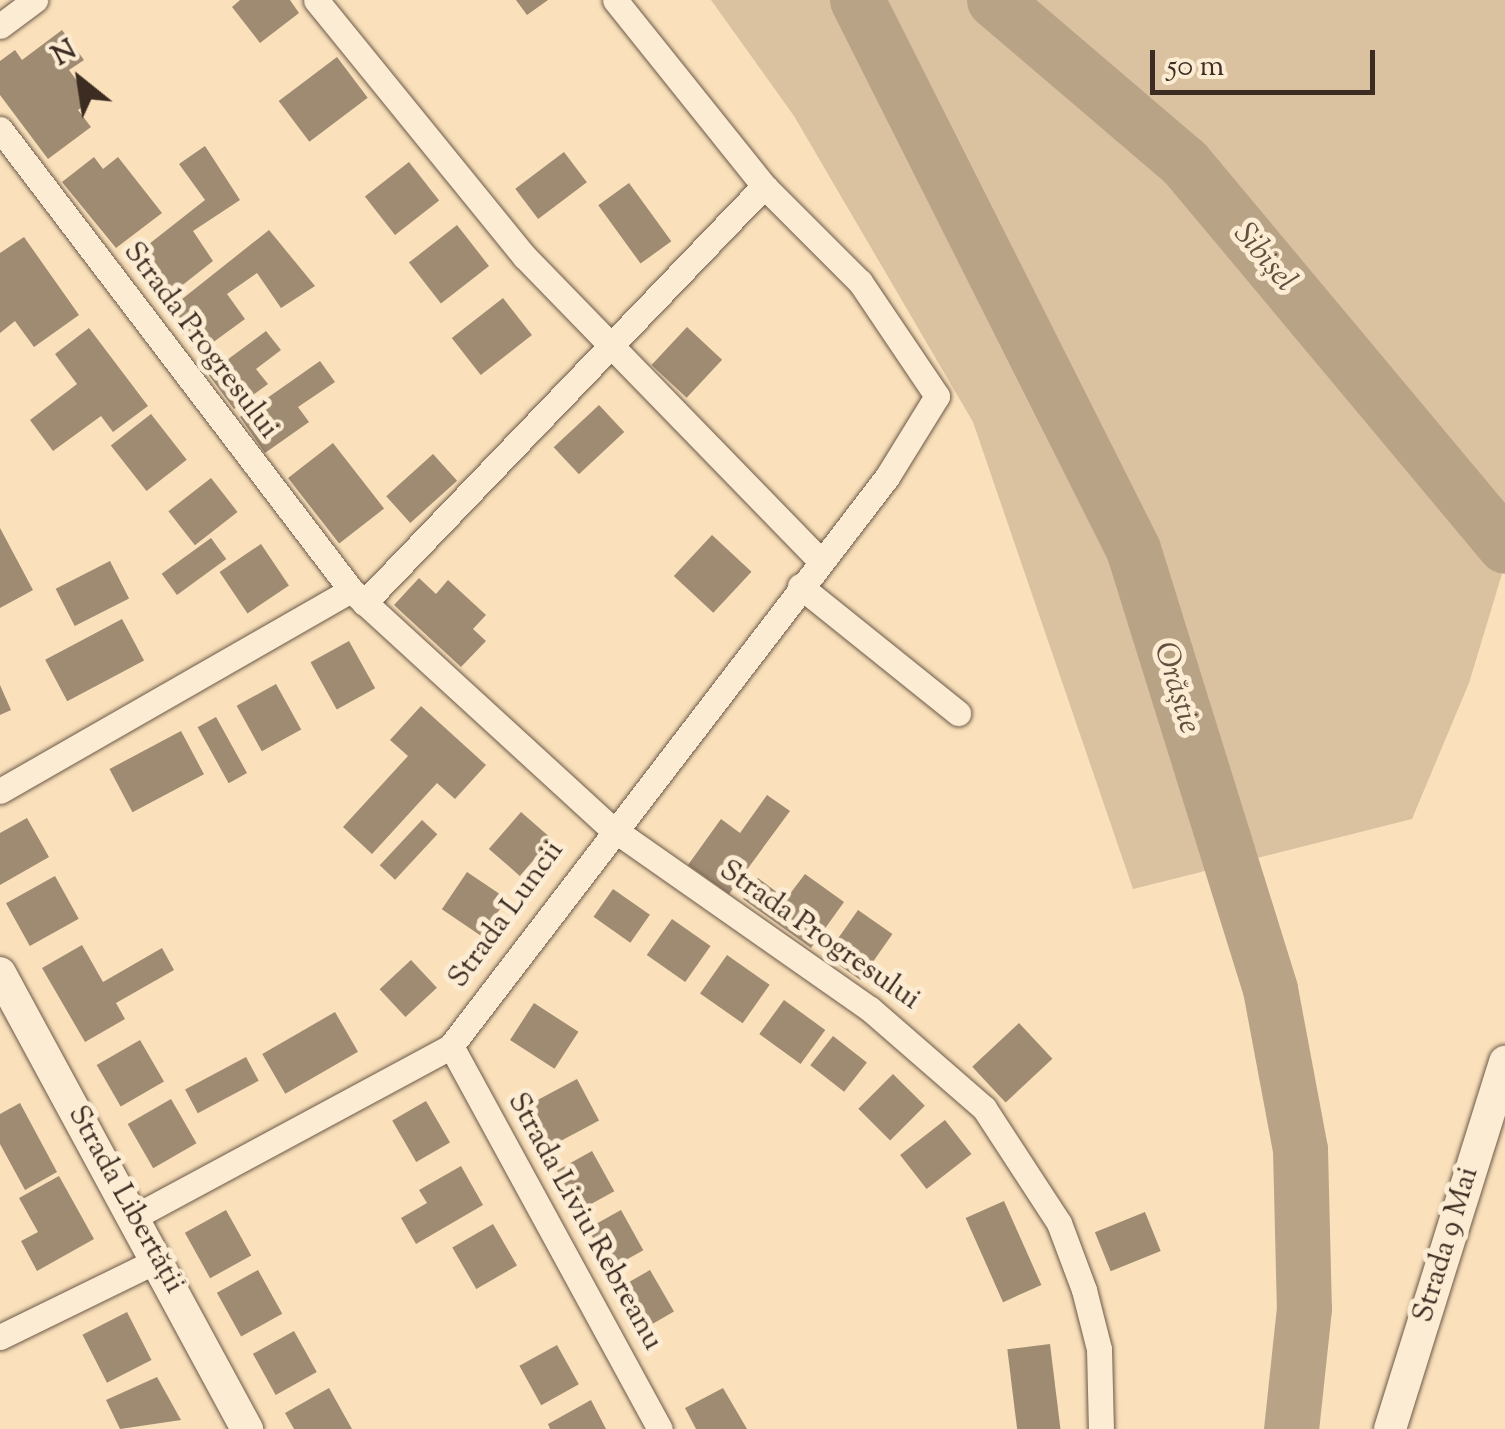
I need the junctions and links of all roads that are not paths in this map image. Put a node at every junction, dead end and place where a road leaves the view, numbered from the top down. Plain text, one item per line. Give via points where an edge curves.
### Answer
1 (35, 0) edge
2 (316, 0) edge
3 (615, 0) edge
4 (0, 26) edge
5 (0, 129) edge
6 (764, 186) junction
7 (609, 348) junction
8 (821, 561) junction
9 (800, 586) junction
10 (358, 596) junction
11 (958, 713) dead end
12 (0, 791) edge
13 (610, 828) junction
14 (0, 973) edge
15 (451, 1046) junction
16 (1505, 1062) edge
17 (134, 1217) junction
18 (158, 1260) junction
19 (0, 1337) edge
20 (247, 1429) edge
21 (660, 1429) edge
22 (1101, 1429) edge
23 (1390, 1429) edge

1 - 4 street
2 - 7 street via 484,210
3 - 6 street
5 - 10 street, Strada Progresului
6 - 7 street
6 - 8 street, Strada Luncii via 860,282 938,396
7 - 8 street
7 - 10 street
8 - 9 street, Strada Luncii
9 - 11 street
9 - 13 street, Strada Luncii
10 - 12 street
10 - 13 street, Strada Progresului
13 - 15 street, Strada Luncii
13 - 22 street, Strada Progresului via 870,1010 984,1108 1041,1191 1084,1290 1099,1349
14 - 17 street, Strada Libertății
15 - 17 street, Strada Luncii
15 - 21 street, Strada Liviu Rebreanu
16 - 23 street, Strada 9 Mai
17 - 18 street, Strada Libertății
18 - 19 street
18 - 20 street, Strada Libertății

